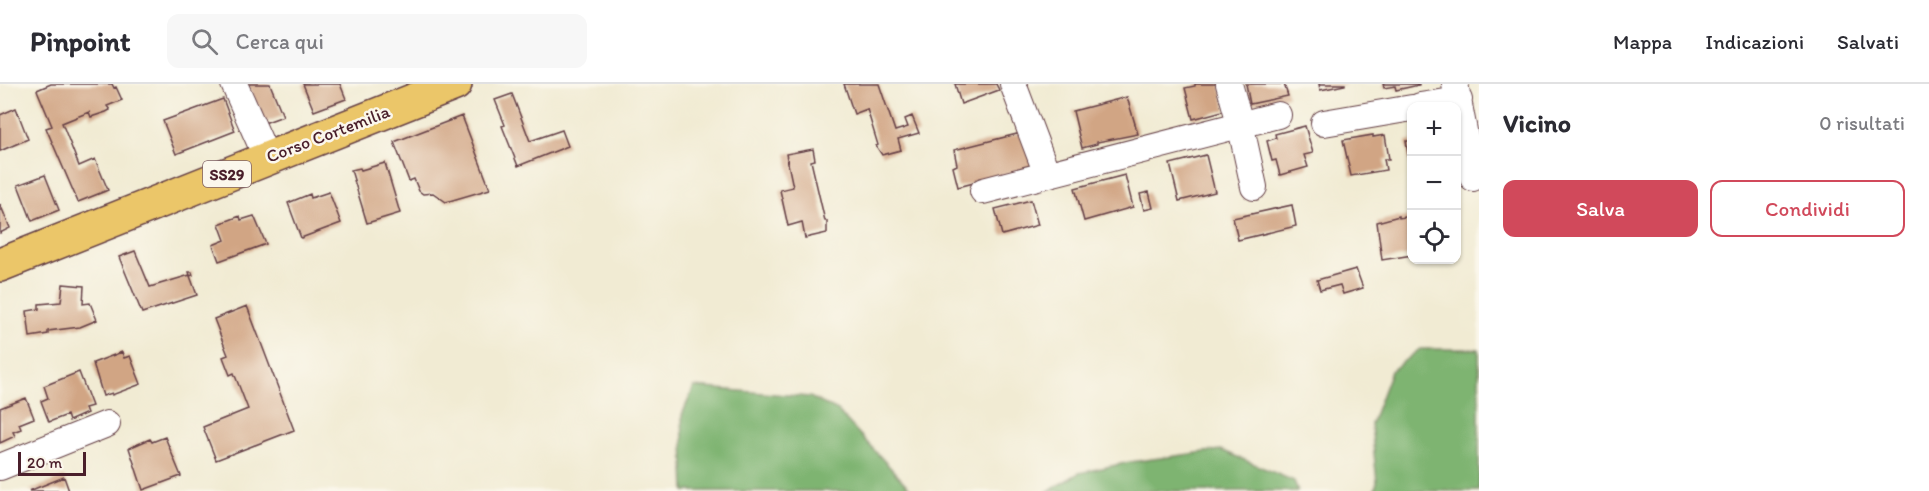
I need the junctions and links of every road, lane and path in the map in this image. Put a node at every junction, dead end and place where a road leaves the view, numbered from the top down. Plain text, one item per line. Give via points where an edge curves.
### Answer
1 (234, 84) edge
2 (455, 84) edge
3 (1013, 84) edge
4 (1229, 84) edge
5 (1457, 92) edge
6 (1431, 102) edge
7 (1407, 109) edge
8 (1278, 115) dead end
9 (1240, 123) junction
10 (1324, 123) dead end
11 (267, 158) junction
12 (1047, 174) junction
13 (1473, 178) dead end
14 (1254, 187) dead end
15 (983, 191) dead end
16 (0, 265) edge
17 (106, 424) dead end
18 (0, 467) edge

1 - 11 street
2 - 11 main road, Corso Cortemilia / SS29
3 - 12 street
4 - 9 street
5 - 6 street
5 - 13 street
7 - 10 street
8 - 9 street
9 - 12 street
9 - 14 street
11 - 16 main road, Corso Cortemilia / SS29
12 - 15 street
17 - 18 street

